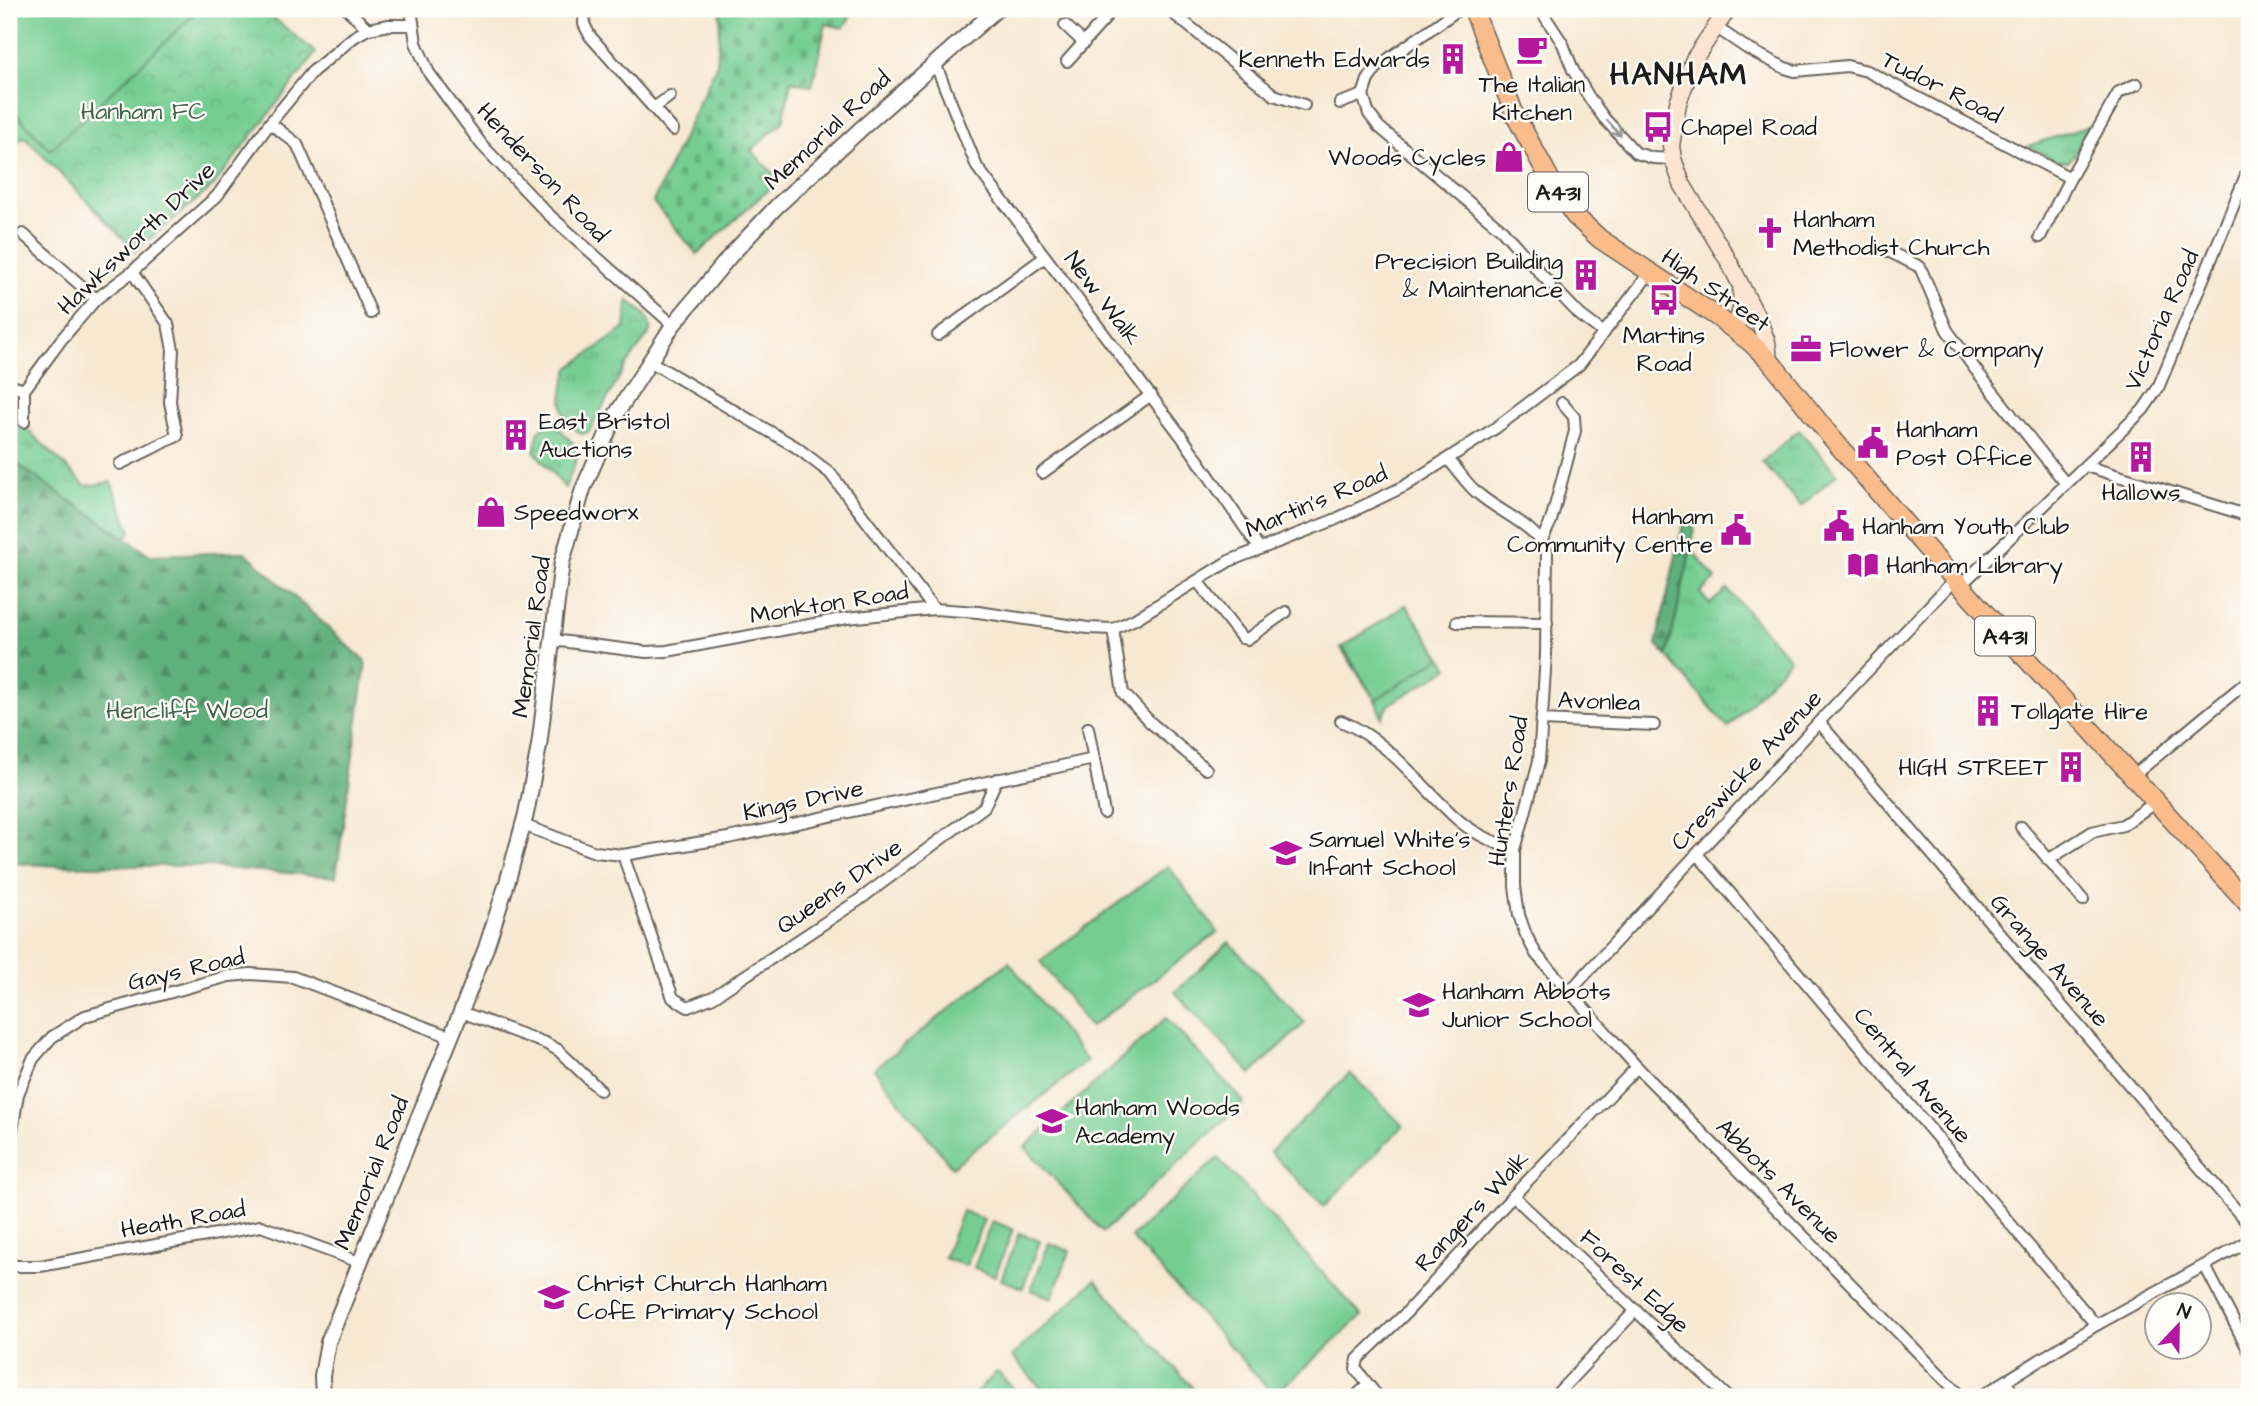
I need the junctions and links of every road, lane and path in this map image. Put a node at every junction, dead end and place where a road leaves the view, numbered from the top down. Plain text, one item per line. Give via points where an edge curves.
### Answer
1 (347, 9) edge
2 (411, 9) edge
3 (585, 9) edge
4 (997, 9) edge
5 (1111, 9) edge
6 (1168, 9) edge
7 (1459, 9) edge
8 (1473, 9) edge
9 (1540, 9) edge
10 (1728, 9) edge
11 (412, 25) junction
12 (1065, 25) dead end
13 (1714, 26) junction
14 (368, 29) junction
15 (1084, 43) junction
16 (1068, 61) dead end
17 (935, 62) junction
18 (2137, 85) dead end
19 (1363, 95) junction
20 (670, 96) dead end
21 (1340, 103) dead end
22 (1304, 105) dead end
23 (654, 108) junction
24 (270, 123) junction
25 (673, 130) dead end
26 (1673, 159) junction
27 (2249, 168) edge
28 (2070, 178) junction
29 (23, 234) dead end
30 (2040, 237) dead end
31 (1888, 251) dead end
32 (1045, 257) junction
33 (131, 272) junction
34 (1649, 274) junction
35 (1740, 285) junction
36 (96, 299) junction
37 (371, 313) dead end
38 (1716, 316) junction
39 (673, 326) junction
40 (1735, 330) junction
41 (1604, 333) junction
42 (938, 335) dead end
43 (1769, 360) junction
44 (651, 362) junction
45 (9, 385) edge
46 (24, 390) junction
47 (1151, 395) junction
48 (1562, 403) dead end
49 (24, 422) dead end
50 (1448, 459) junction
51 (120, 464) dead end
52 (2086, 466) junction
53 (1042, 473) dead end
54 (2066, 484) junction
55 (2249, 516) edge
56 (1542, 540) junction
57 (1259, 548) junction
58 (1198, 582) junction
59 (1958, 582) junction
60 (934, 609) junction
61 (1286, 612) dead end
62 (1457, 622) dead end
63 (1547, 623) junction
64 (1113, 629) junction
65 (552, 640) junction
66 (2249, 680) edge
67 (1542, 720) junction
68 (1341, 721) dead end
69 (1819, 722) junction
70 (1654, 725) dead end
71 (1088, 727) dead end
72 (1094, 759) junction
73 (1206, 769) dead end
74 (2134, 775) junction
75 (997, 779) junction
76 (2157, 801) junction
77 (1104, 813) dead end
78 (523, 825) junction
79 (2021, 827) dead end
80 (1515, 850) junction
81 (1697, 853) junction
82 (623, 855) junction
83 (2048, 860) junction
84 (2083, 901) dead end
85 (2249, 905) edge
86 (1570, 991) junction
87 (461, 1012) junction
88 (451, 1037) junction
89 (1637, 1067) junction
90 (600, 1090) dead end
91 (9, 1150) edge
92 (1513, 1196) junction
93 (2249, 1225) edge
94 (2249, 1241) edge
95 (359, 1262) junction
96 (9, 1266) edge
97 (2205, 1266) junction
98 (1636, 1310) junction
99 (2095, 1325) junction
100 (2249, 1351) edge
101 (2006, 1383) junction
102 (1368, 1385) junction
103 (323, 1397) edge
104 (1355, 1397) edge
105 (1378, 1397) edge
106 (1554, 1397) edge
107 (1728, 1397) edge
108 (1962, 1397) edge
109 (1980, 1397) edge
110 (2016, 1397) edge

1 - 14 street
2 - 11 street, Henderson Road
3 - 23 street via 584,24 590,36
4 - 17 street, Memorial Road
5 - 15 street
6 - 22 street via 1274,95
7 - 19 street via 1377,67
8 - 34 main road, High Street / A431 via 1515,115 1556,190 1592,233
9 -> 26 street via 1590,99 1612,127 1636,153
10 - 13 main road
11 - 14 street
11 - 39 street, Henderson Road via 429,73 482,145 547,213
12 - 15 street
13 - 26 main road via 1694,59 1678,103
13 - 28 street, Tudor Road via 1785,68 1847,66 1886,79
14 - 24 street, Hawksworth Drive via 312,72
15 - 16 street
17 - 32 street, New Walk via 972,159
17 - 39 street, Memorial Road via 777,206
18 - 28 street via 2119,92
19 - 21 street
19 - 41 street via 1379,127 1502,230 1580,315
20 - 23 street
23 - 25 street
24 - 33 street, Hawksworth Drive via 217,197
24 - 37 street via 297,144
26 - 35 main road via 1682,184
27 - 52 street, Victoria Road via 2158,388 2143,410
28 - 30 street
29 - 36 street
31 - 54 street via 1920,267 1947,330
32 - 42 street
32 - 47 street, New Walk
33 - 36 street, Hawksworth Drive
33 - 51 street via 168,324 173,350 170,402 177,436
34 - 38 main road, High Street / A431
34 - 41 street, Martin's Road
35 - 38 main road via 1727,308
35 - 40 main road via 1742,305
35 - 43 main road via 1759,321
36 - 46 street, Hawksworth Drive
38 - 40 main road, High Street / A431
39 - 44 street, Memorial Road
40 - 43 main road, High Street / A431
41 - 50 street, Martin's Road via 1579,365
43 - 59 main road, High Street / A431
44 - 60 street via 796,447 830,473
44 - 65 street, Memorial Road via 615,416 583,489 562,562
45 - 46 street
46 - 49 street
47 - 53 street
47 - 57 street, New Walk
48 - 56 street, Hunters Road via 1574,417 1575,431
50 - 56 street via 1478,494
50 - 57 street, Martin's Road via 1405,486 1334,520
52 - 54 street, Victoria Road
52 - 55 street
54 - 59 street, Victoria Road
56 - 63 street, Hunters Road via 1547,552
57 - 58 street, Martin's Road
58 - 61 street via 1247,639
58 - 64 street, Martin's Road
59 - 69 street, Creswicke Avenue
59 - 74 main road, High Street / A431
60 - 64 street, Monkton Road
60 - 65 street, Monkton Road via 847,618 667,651
62 - 63 street
63 - 67 street, Hunters Road
64 - 73 street via 1123,693
65 - 78 street, Memorial Road via 539,746
66 - 74 street
67 - 70 street, Avonlea
67 - 80 street, Hunters Road via 1539,761
68 - 80 street via 1389,750 1459,821
69 - 81 street, Creswicke Avenue
69 - 93 street, Grange Avenue
71 - 72 street
72 - 75 street, Kings Drive
72 - 77 street
74 - 76 main road, High Street / A431
75 - 82 street, Kings Drive via 728,838
75 - 82 street, Queens Drive via 984,807 859,900 722,991 688,1007 673,998
76 - 83 street via 2123,825 2092,832
76 - 85 main road, High Street / A431
78 - 82 street, Kings Drive via 595,852
78 - 87 street, Memorial Road via 486,948
79 - 83 street
80 - 86 street, Hunters Road via 1515,886 1526,935 1536,954
81 - 86 street, Creswicke Avenue
81 - 99 street, Central Avenue
83 - 84 street
86 - 89 street, Abbots Avenue
87 - 88 street, Memorial Road
87 - 90 street via 545,1042
88 - 91 street, Gays Road via 293,976 229,976 85,1016 52,1037 33,1059 18,1094
88 - 95 street, Memorial Road
89 - 92 street, Rangers Walk
89 - 108 street, Abbots Avenue
92 - 98 street, Forest Edge
92 - 102 street, Rangers Walk via 1358,1359 1356,1369
94 - 97 street
95 - 96 street, Heath Road via 261,1226 40,1266
95 - 103 street, Memorial Road via 328,1342
97 - 99 street
97 - 100 street
98 - 106 street
98 - 107 street, Forest Edge
99 - 101 street
101 - 109 street
101 - 110 street
102 - 104 street
102 - 105 street, Rangers Walk

